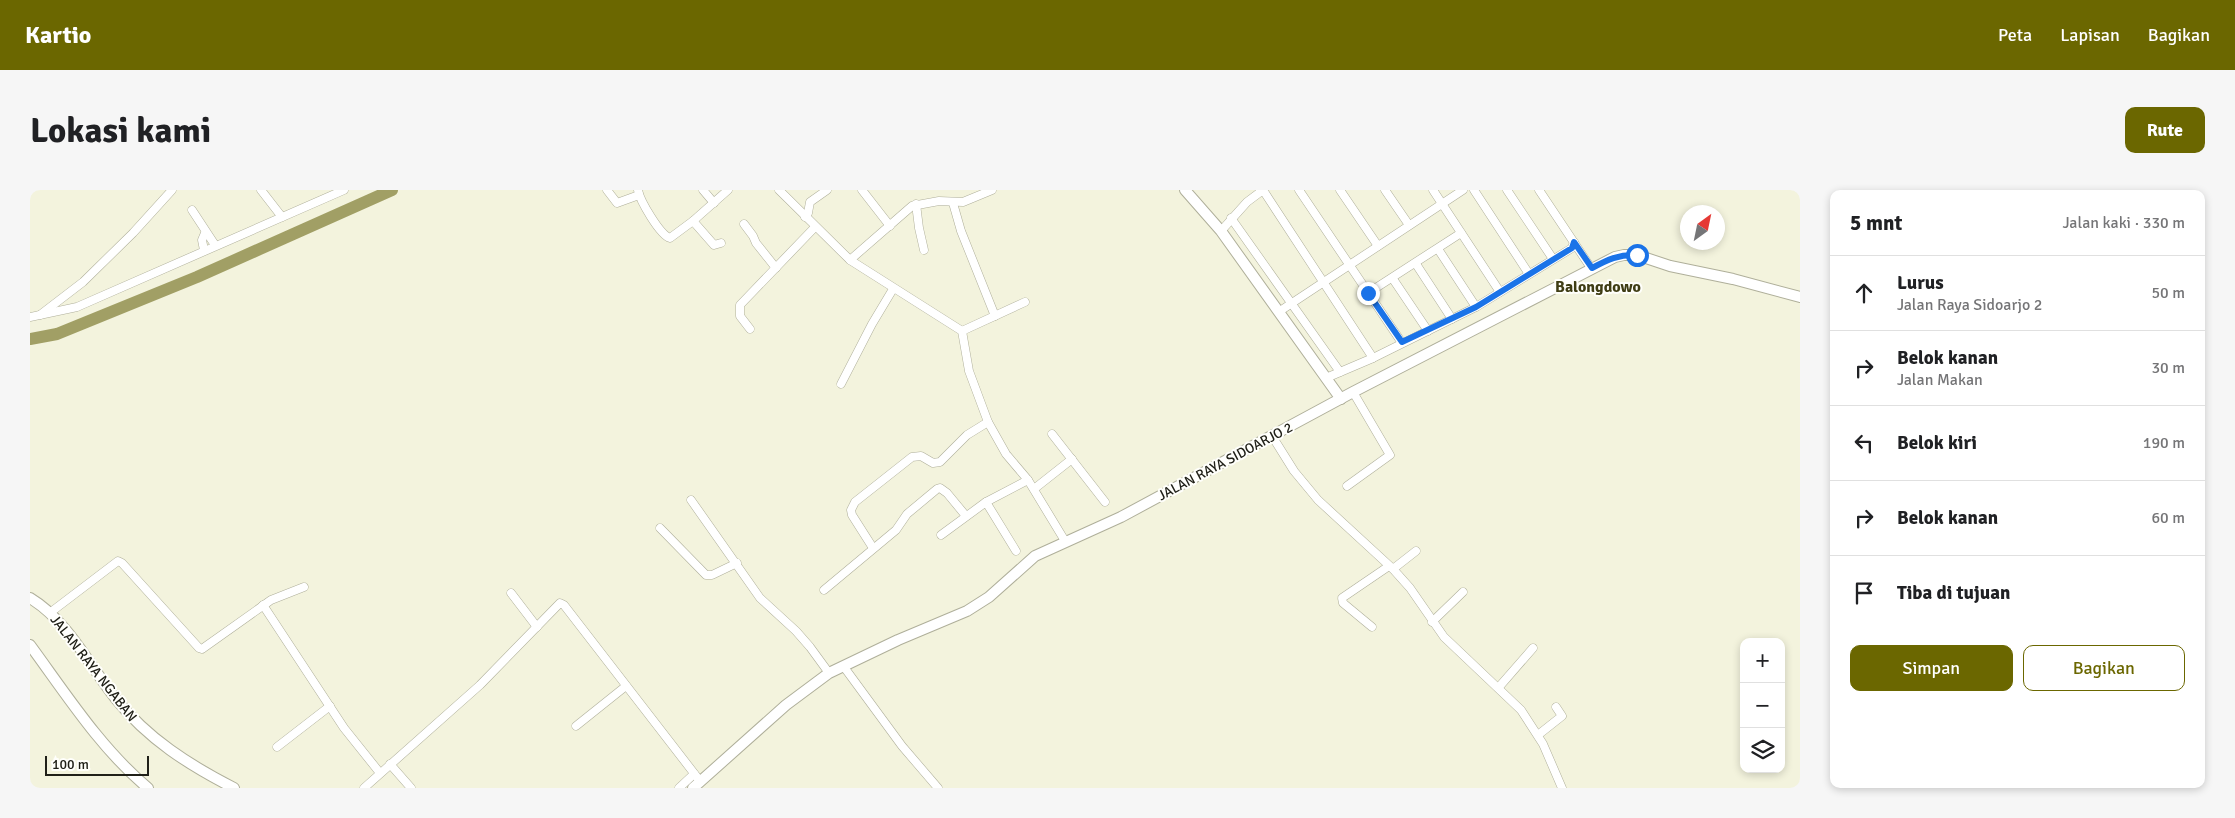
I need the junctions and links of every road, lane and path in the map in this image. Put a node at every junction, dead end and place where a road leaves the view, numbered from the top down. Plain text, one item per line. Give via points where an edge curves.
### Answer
1 (172, 190) edge
2 (262, 190) edge
3 (344, 190) edge
4 (607, 190) edge
5 (702, 190) edge
6 (728, 190) edge
7 (779, 190) edge
8 (827, 190) edge
9 (862, 190) edge
10 (992, 190) edge
11 (1185, 190) edge
12 (1263, 190) edge
13 (1299, 190) edge
14 (1340, 190) edge
15 (1385, 190) edge
16 (1432, 190) edge
17 (1463, 190) edge
18 (1474, 190) edge
19 (1507, 190) edge
20 (1540, 190) edge
21 (638, 192) edge
22 (714, 203) junction
23 (953, 203) junction
24 (1441, 203) junction
25 (914, 205) junction
26 (192, 210) dead end
27 (282, 217) junction
28 (805, 217) junction
29 (1231, 218) junction
30 (693, 221) junction
31 (744, 224) dead end
32 (815, 226) junction
33 (890, 226) junction
34 (1409, 226) junction
35 (1221, 231) junction
36 (205, 233) junction
37 (1461, 233) junction
38 (1574, 242) junction
39 (721, 243) dead end
40 (215, 244) junction
41 (1378, 246) junction
42 (1438, 249) junction
43 (204, 250) junction
44 (924, 250) dead end
45 (1553, 259) junction
46 (850, 260) junction
47 (1588, 263) junction
48 (1416, 264) junction
49 (1350, 265) junction
50 (776, 268) junction
51 (1529, 274) junction
52 (1393, 279) junction
53 (1323, 282) junction
54 (894, 289) junction
55 (1500, 292) junction
56 (1368, 293) junction
57 (1800, 297) edge
58 (1025, 302) dead end
59 (1291, 303) junction
60 (1476, 307) junction
61 (1280, 311) junction
62 (995, 316) junction
63 (34, 317) edge
64 (1452, 319) junction
65 (750, 329) dead end
66 (962, 331) junction
67 (1428, 332) junction
68 (1402, 342) junction
69 (1373, 358) junction
70 (1340, 372) junction
71 (1326, 378) junction
72 (841, 384) dead end
73 (1353, 392) junction
74 (1338, 395) junction
75 (988, 422) junction
76 (1052, 434) dead end
77 (1272, 436) junction
78 (1072, 459) junction
79 (1028, 480) junction
80 (1347, 486) dead end
81 (1034, 489) junction
82 (691, 500) dead end
83 (986, 502) junction
84 (1105, 502) dead end
85 (966, 516) junction
86 (660, 528) dead end
87 (941, 535) dead end
88 (1063, 537) junction
89 (873, 548) junction
90 (1016, 551) dead end
91 (1416, 551) dead end
92 (737, 563) junction
93 (1391, 567) junction
94 (304, 587) dead end
95 (824, 590) dead end
96 (1462, 592) dead end
97 (512, 593) dead end
98 (30, 598) edge
99 (263, 605) junction
100 (51, 612) junction
101 (1432, 622) junction
102 (1372, 626) dead end
103 (537, 627) junction
104 (30, 645) edge
105 (1533, 648) dead end
106 (844, 668) junction
107 (826, 670) junction
108 (626, 686) junction
109 (1498, 687) junction
110 (330, 706) junction
111 (1556, 707) dead end
112 (576, 726) dead end
113 (1538, 735) junction
114 (276, 747) dead end
115 (390, 764) junction
116 (380, 773) junction
117 (696, 780) edge
118 (148, 788) edge
119 (234, 788) edge
120 (364, 788) edge
121 (411, 788) edge
122 (679, 788) edge
123 (938, 788) edge
124 (1562, 788) edge

1 - 63 street via 83,282
2 - 27 street
3 - 27 street
4 - 21 street via 617,203
5 - 22 street
6 - 22 street
7 - 28 street
8 - 28 street via 810,202
9 - 33 street
10 - 23 street
11 - 35 street
12 - 29 street
12 - 53 street
13 - 49 street
14 - 41 street
15 - 34 street
16 - 24 street
17 - 24 street
18 - 51 street
19 - 45 street
20 - 38 street
21 - 30 street via 666,237 674,237
22 - 30 street
23 - 25 street via 939,201
23 - 62 street
24 - 34 street
24 - 37 street
25 - 33 street
25 - 44 street
26 - 36 street
27 - 40 street
28 - 32 street
29 - 35 street
29 - 59 street
30 - 39 street via 714,245
31 - 50 street
32 - 46 street
32 - 50 street
33 - 46 street
34 - 41 street
35 - 61 street
36 - 40 street
36 - 43 street via 202,240
37 - 42 street
37 - 55 street
38 - 45 street via 1572,248
38 - 47 street
40 - 43 street
41 - 49 street
42 - 48 street
42 - 60 street
43 - 63 street via 77,307
45 - 51 street
46 - 54 street
47 - 57 street, JALAN RAYA SIDOARJO 2 via 1624,254 1637,255
47 - 73 street, JALAN RAYA SIDOARJO 2
48 - 52 street
48 - 64 street
49 - 53 street
49 - 56 street
50 - 65 street via 740,304 740,316
51 - 55 street
52 - 56 street
52 - 67 street
53 - 59 street
53 - 69 street
54 - 66 street
54 - 72 street
55 - 60 street
56 - 68 street
58 - 62 street
59 - 61 street
59 - 70 street
60 - 64 street
61 - 71 street
62 - 66 street
64 - 67 street
66 - 75 street via 969,370
67 - 68 street
68 - 69 street
69 - 70 street
70 - 71 street
71 - 74 street
73 - 74 street, JALAN RAYA SIDOARJO 2
73 - 80 street via 1390,455
74 - 77 street, JALAN RAYA SIDOARJO 2
75 - 79 street via 1006,454
75 - 89 street via 967,435 940,462 933,463 921,456 912,457 855,502 852,515
76 - 78 street
77 - 88 street, JALAN RAYA SIDOARJO 2 via 1121,517
77 - 93 street via 1294,471 1318,500
78 - 81 street
78 - 84 street
79 - 81 street
79 - 83 street
81 - 88 street
82 - 92 street
83 - 85 street
83 - 90 street
85 - 87 street
85 - 89 street via 946,493 937,489
86 - 92 street via 706,575
88 - 106 street, JALAN RAYA SIDOARJO 2 via 978,604
89 - 95 street
91 - 93 street
92 - 107 street via 760,598 796,631
93 - 101 street via 1410,588
93 - 102 street via 1342,598 1343,603
94 - 99 street
96 - 101 street
97 - 103 street
98 - 100 street, JALAN RAYA NGABAN
99 - 100 street via 202,649 198,648 118,561
99 - 110 street
100 - 119 street, JALAN RAYA NGABAN via 104,684 140,726 195,769
101 - 109 street
103 - 108 street via 557,605 562,604
103 - 115 street via 480,685
104 - 118 street via 104,744
105 - 109 street
106 - 107 street, JALAN RAYA SIDOARJO 2
106 - 123 street
107 - 117 street, JALAN RAYA SIDOARJO 2
108 - 112 street
108 - 117 street
109 - 113 street via 1521,710
110 - 114 street
110 - 116 street
111 - 113 street via 1562,716
113 - 124 street
115 - 116 street
115 - 121 street
116 - 120 street
117 - 122 street

